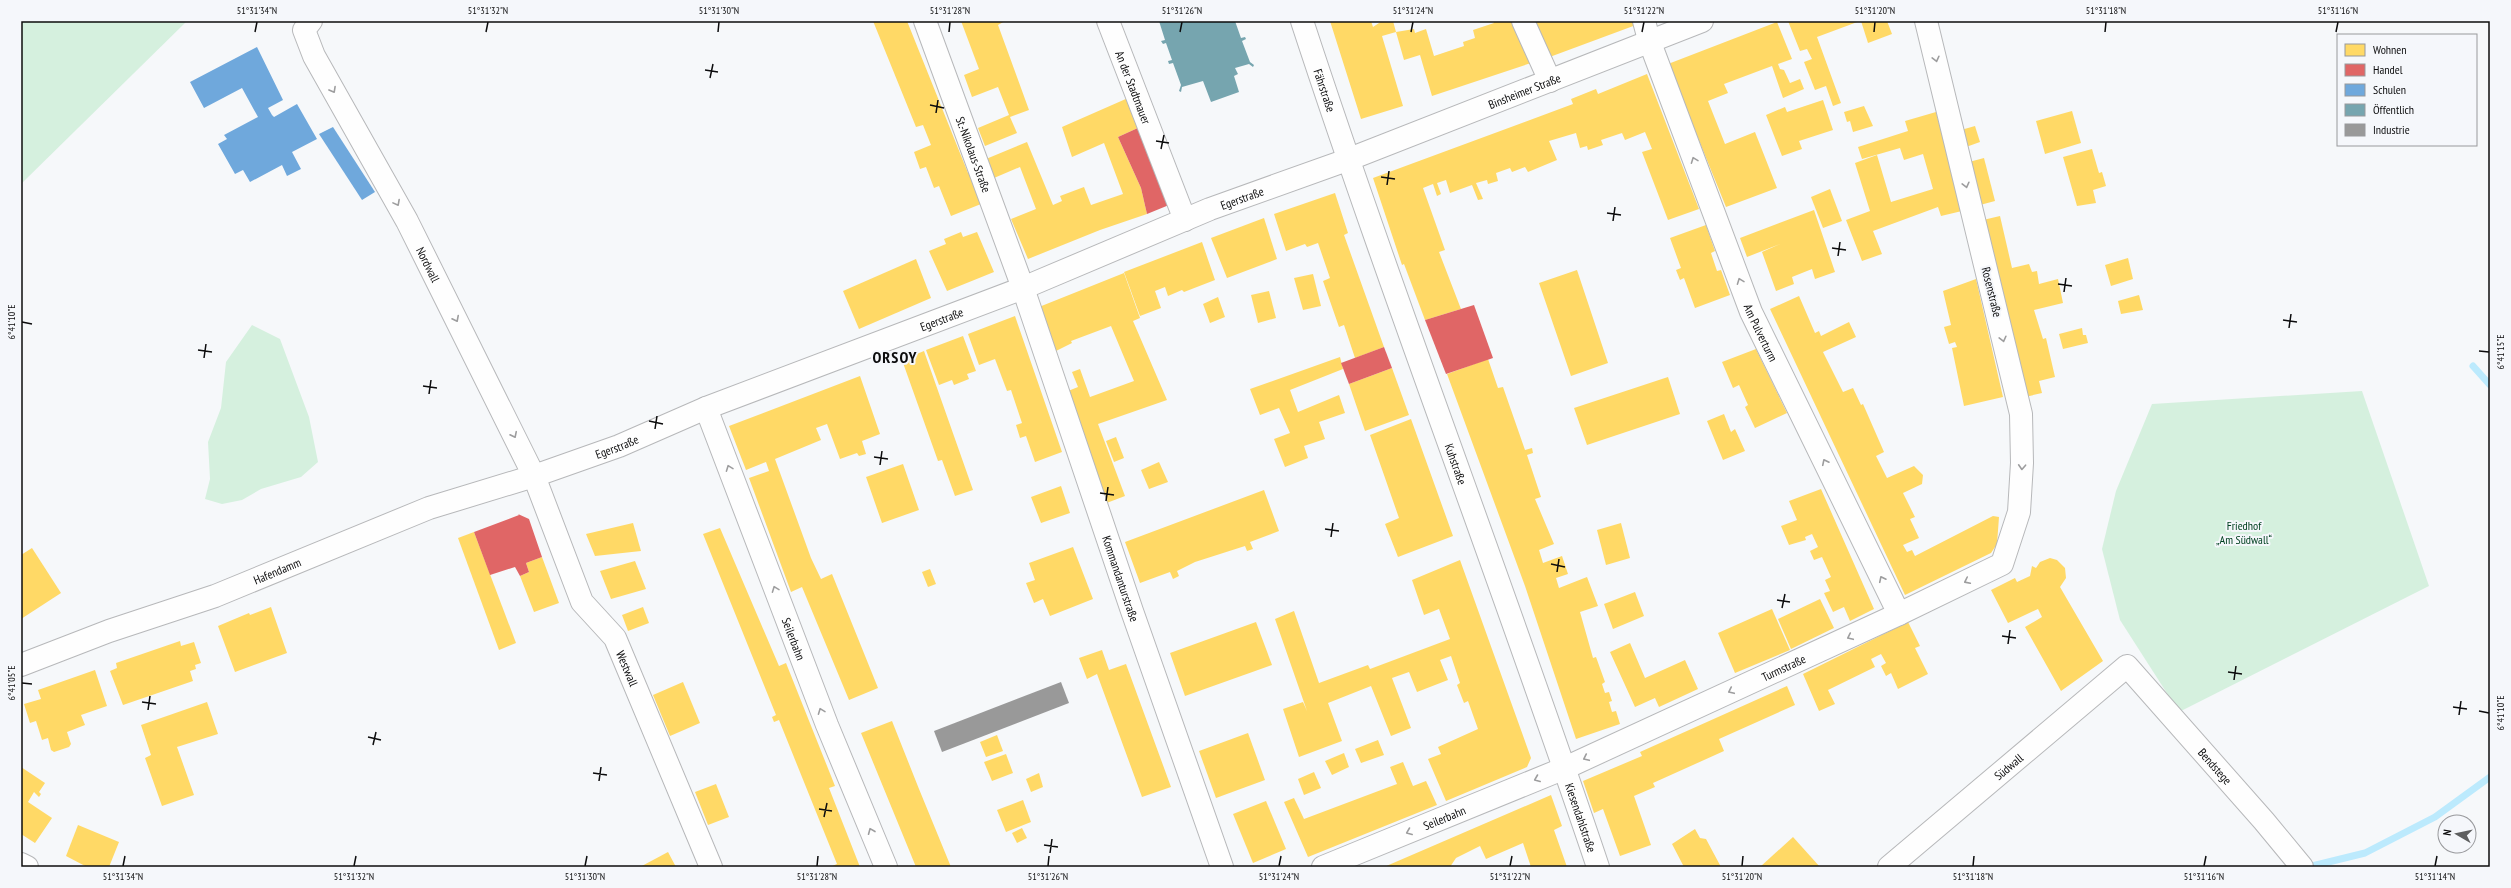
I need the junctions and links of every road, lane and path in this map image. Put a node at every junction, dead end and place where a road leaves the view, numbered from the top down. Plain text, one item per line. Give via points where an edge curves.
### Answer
1 (311, 21) edge
2 (925, 21) edge
3 (1108, 21) edge
4 (1302, 21) edge
5 (1523, 21) edge
6 (1702, 21) edge
7 (1926, 21) edge
8 (1646, 30) edge
9 (1550, 81) junction
10 (1347, 160) junction
11 (1185, 220) junction
12 (1023, 288) junction
13 (706, 408) junction
14 (534, 476) junction
15 (2002, 564) joint
16 (1899, 614) junction
17 (21, 665) edge
18 (2127, 666) joint
19 (1564, 768) junction
20 (2298, 863) edge
21 (21, 864) edge
22 (27, 867) edge
23 (711, 867) edge
24 (886, 867) edge
25 (1222, 867) edge
26 (1323, 867) edge
27 (1598, 867) edge
28 (1889, 867) edge

1 -> 14 street, Nordwall via 304,30 314,56 407,221
2 - 12 street, St.-Nikolaus-Straße
3 - 11 street, An der Stadtmauer
4 - 10 street, Fährstraße
5 - 9 street
6 - 8 street, Binsheimer Straße
7 -> 15 street, Rosenstraße via 2021,414 2019,512
8 - 9 street, Binsheimer Straße
16 -> 8 street, Am Pulverturm via 1752,312
9 - 10 street, Binsheimer Straße
10 - 11 street, Egerstraße
10 - 19 street, Kuhstraße
11 - 12 street, Egerstraße
12 - 13 street, Egerstraße
12 - 25 street, Kommandanturstraße
13 - 14 street, Egerstraße via 619,446
24 -> 13 street, Seilerbahn via 827,725
14 - 17 street, Hafendamm via 429,508 215,596 109,631
14 - 23 street, Westwall via 582,602 615,638
15 -> 16 street, Turmstraße
16 -> 19 street, Turmstraße
18 - 20 street, Bendstege
18 - 28 street, Südwall
19 -> 26 street, Seilerbahn
19 - 27 street, Kiesendahlstraße
21 - 22 street

